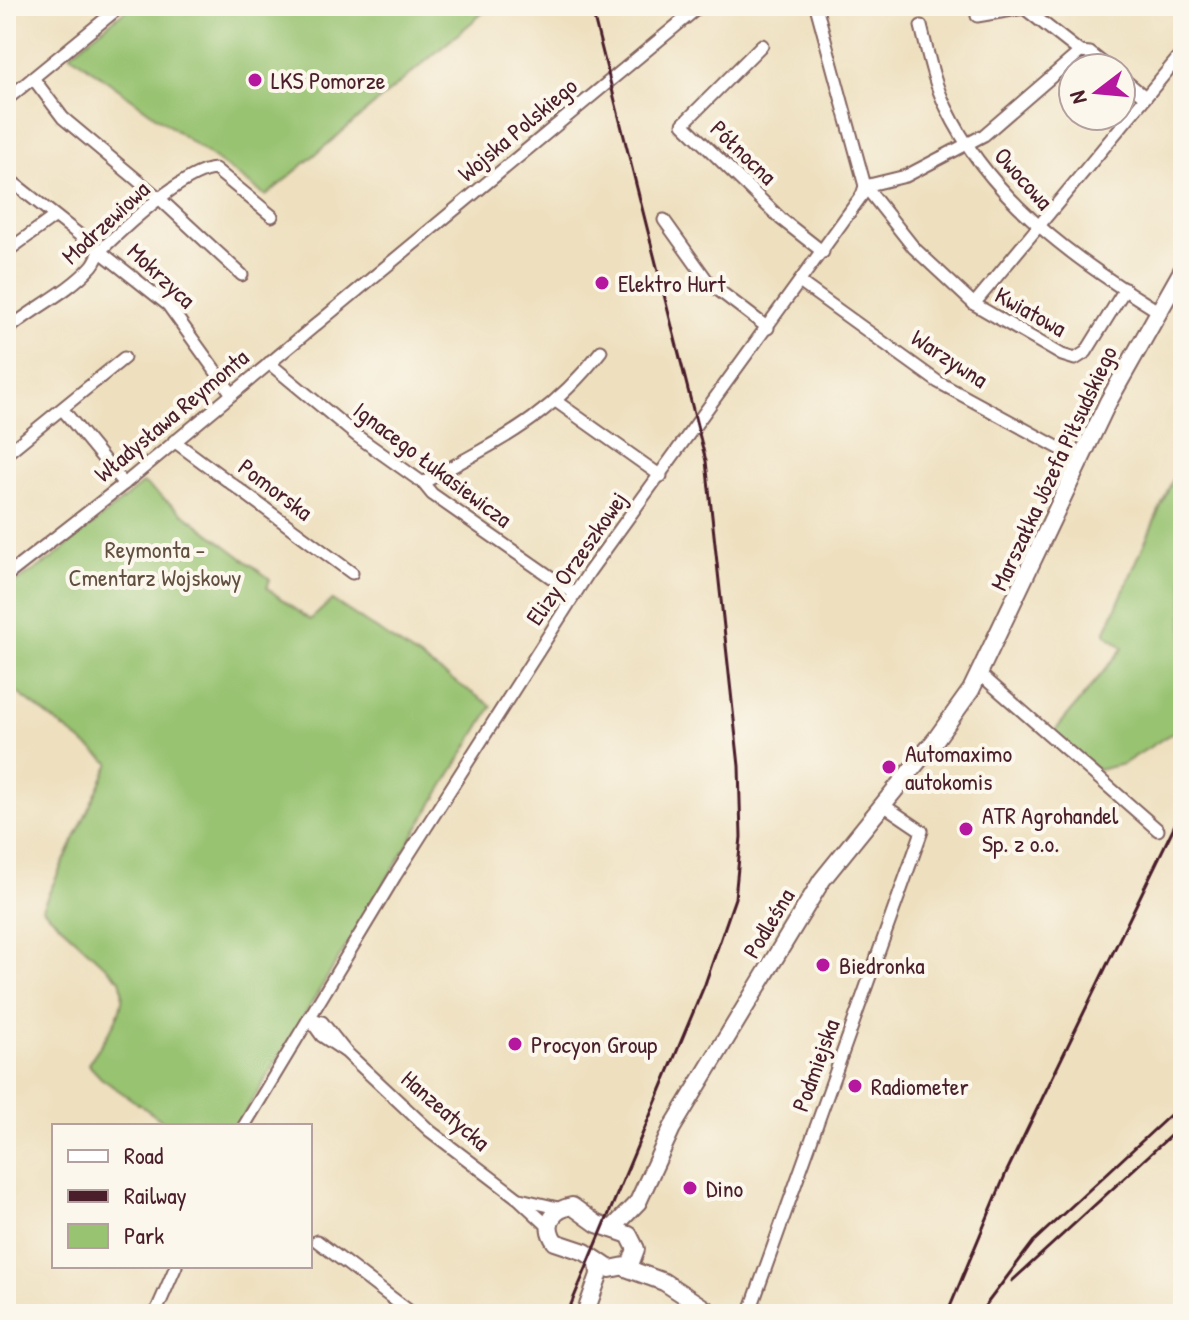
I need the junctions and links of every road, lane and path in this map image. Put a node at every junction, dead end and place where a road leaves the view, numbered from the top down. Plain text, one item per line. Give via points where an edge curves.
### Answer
1 (121, 6) edge
2 (700, 6) edge
3 (816, 6) edge
4 (977, 16) dead end
5 (921, 26) dead end
6 (762, 45) dead end
7 (1080, 52) edge
8 (1183, 52) edge
9 (1057, 72) edge
10 (33, 78) junction
11 (1137, 90) edge
12 (8, 95) edge
13 (1145, 97) junction
14 (967, 145) junction
15 (6, 177) edge
16 (865, 186) junction
17 (160, 199) junction
18 (272, 216) dead end
19 (54, 217) junction
20 (664, 220) dead end
21 (1038, 226) junction
22 (101, 249) junction
23 (6, 252) edge
24 (823, 252) junction
25 (1183, 269) edge
26 (242, 275) dead end
27 (801, 283) junction
28 (362, 286) joint
29 (1125, 289) junction
30 (974, 304) junction
31 (1158, 311) junction
32 (768, 328) junction
33 (6, 331) edge
34 (601, 351) dead end
35 (124, 358) dead end
36 (269, 363) junction
37 (232, 394) junction
38 (557, 402) junction
39 (63, 410) junction
40 (174, 441) junction
41 (6, 454) edge
42 (1081, 460) junction
43 (661, 476) junction
44 (423, 483) junction
45 (124, 484) junction
46 (352, 573) dead end
47 (6, 576) edge
48 (575, 594) junction
49 (980, 674) junction
50 (971, 690) joint
51 (882, 804) junction
52 (1158, 830) dead end
53 (309, 1018) junction
54 (245, 1124) edge
55 (519, 1199) junction
56 (638, 1202) junction
57 (562, 1209) junction
58 (549, 1227) junction
59 (612, 1229) junction
60 (317, 1241) dead end
61 (634, 1244) junction
62 (598, 1261) junction
63 (175, 1268) edge
64 (622, 1269) junction
65 (664, 1282) junction
66 (588, 1308) edge
67 (155, 1314) edge
68 (413, 1314) edge
69 (713, 1314) edge
70 (749, 1314) edge

1 - 10 street
2 - 28 street, Wojska Polskiego
3 - 16 street
4 - 7 street via 1024,8
5 - 14 street, Owocowa via 933,75
6 - 24 street, Północna via 683,124
8 - 13 street, Kwiatowa
9 - 14 street
10 - 12 street
10 - 17 street via 63,118
11 - 13 street
13 - 21 street, Kwiatowa
14 - 16 street via 906,176
14 - 21 street, Owocowa
15 - 19 street, Mokrzyca
16 - 24 street, Elizy Orzeszkowej
16 - 30 street, Kwiatowa via 914,248
17 - 18 street, Modrzewiowa via 203,169 215,169
17 - 22 street, Modrzewiowa
17 - 26 street
19 - 22 street, Mokrzyca
19 - 23 street
20 - 32 street via 709,283
21 - 29 street, Owocowa
21 - 30 street, Kwiatowa
22 - 33 street, Modrzewiowa via 93,266
22 - 37 street, Mokrzyca via 168,305
24 - 27 street, Elizy Orzeszkowej
25 - 31 street, Marszałka Józefa Piłsudskiego
27 - 32 street, Elizy Orzeszkowej
27 - 42 street, Warzywna via 938,382
28 - 36 street, Władysława Reymonta
29 - 30 street, Kwiatowa via 1086,352 1075,359
29 - 31 street, Owocowa
31 - 42 street, Marszałka Józefa Piłsudskiego
32 - 43 street, Elizy Orzeszkowej
34 - 38 street
35 - 39 street
36 - 37 street, Władysława Reymonta
36 - 44 street, Ignacego Łukasiewicza
37 - 40 street, Władysława Reymonta
38 - 43 street
38 - 44 street
39 - 41 street
39 - 45 street
40 - 45 street, Władysława Reymonta
40 - 46 street, Pomorska
42 - 49 street, Marszałka Józefa Piłsudskiego
43 - 48 street, Elizy Orzeszkowej
44 - 48 street, Ignacego Łukasiewicza
45 - 47 street, Władysława Reymonta
48 - 53 street, Elizy Orzeszkowej
49 - 50 street, Marszałka Józefa Piłsudskiego
49 - 52 street
50 - 51 street, Podleśna
51 - 56 street, Podleśna via 822,880 672,1128
51 - 70 street, Podmiejska via 922,831
53 - 54 street, Elizy Orzeszkowej
53 - 55 street, Hanzeatycka via 322,1036 430,1131
55 - 57 street, Hanzeatycka
55 - 58 street, Hanzeatycka
56 - 59 street, Podleśna
56 - 61 street, Podleśna
57 - 58 street via 551,1217
57 - 59 street via 576,1207
58 - 62 street via 557,1244
59 - 61 street
60 - 68 street
61 - 64 street, Podleśna via 633,1262
61 - 65 street
62 - 64 street
62 - 66 street
63 - 67 street
64 - 65 street
64 - 66 street
65 - 69 street

